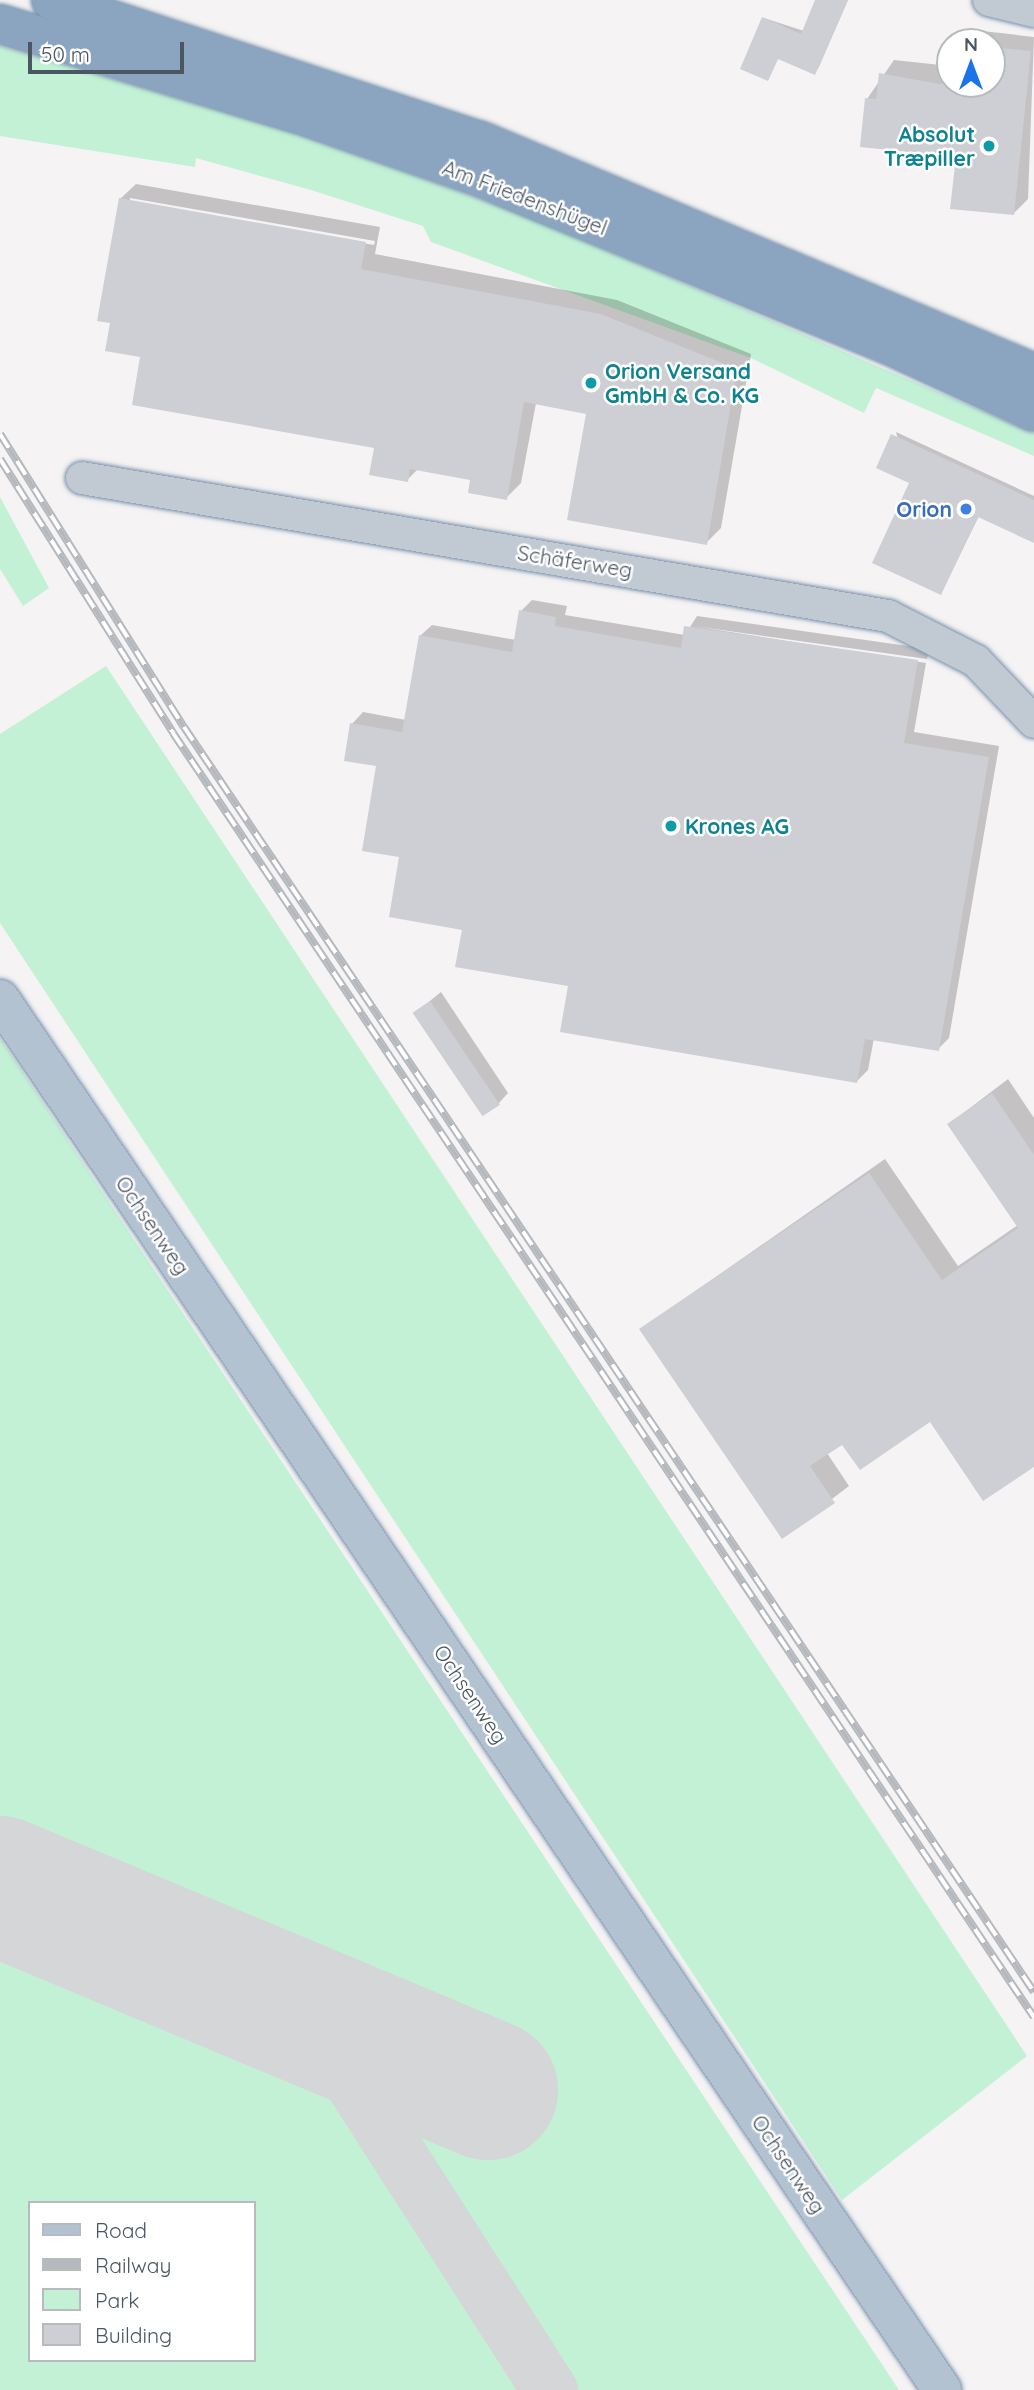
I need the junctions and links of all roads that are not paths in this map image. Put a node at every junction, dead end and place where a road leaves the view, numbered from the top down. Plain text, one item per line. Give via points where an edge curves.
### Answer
1 (51, 0) edge
2 (989, 0) edge
3 (1034, 11) edge
4 (0, 24) edge
5 (1034, 373) edge
6 (1034, 412) edge
7 (82, 478) dead end
8 (1034, 722) edge
9 (0, 999) edge
10 (942, 2390) edge

1 - 5 highway, Am Friedenshügel via 481,141
2 - 3 street
4 - 6 highway, Am Friedenshügel via 311,118 482,178 815,314
7 - 8 street, Schäferweg via 888,616 976,661
9 - 10 main road, Ochsenweg

